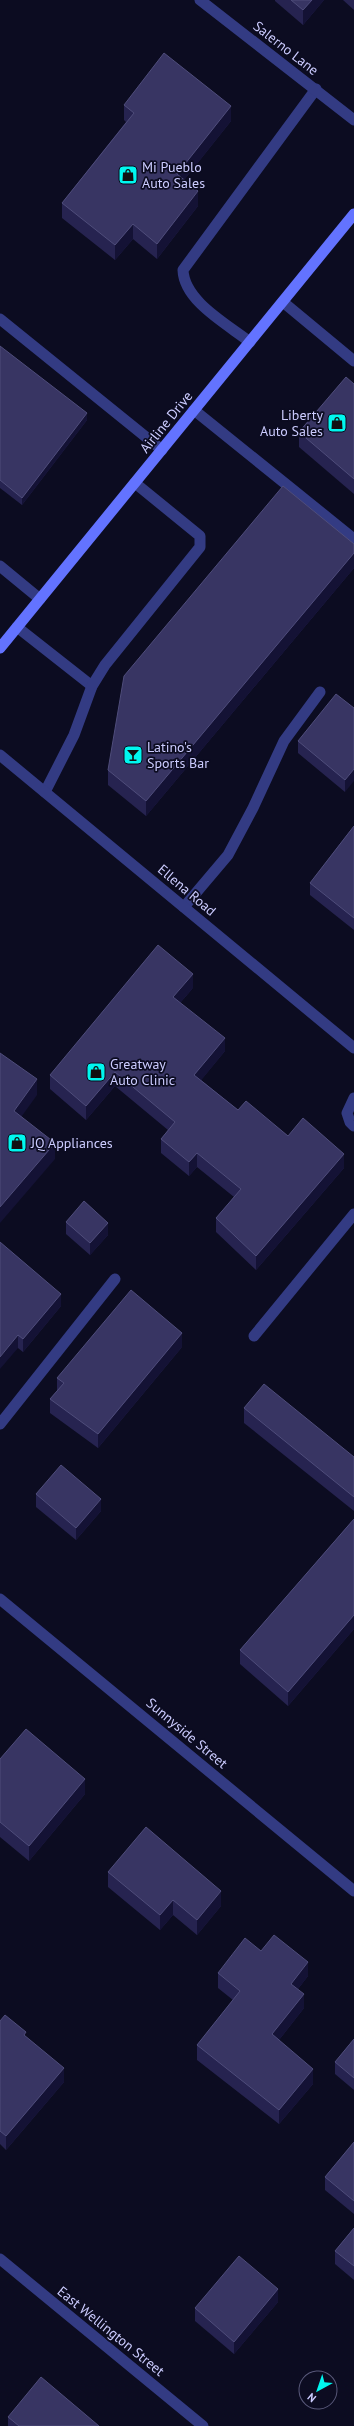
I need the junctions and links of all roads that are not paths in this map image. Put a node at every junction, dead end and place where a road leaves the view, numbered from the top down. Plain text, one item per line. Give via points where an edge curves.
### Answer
1 (200, 0) edge
2 (316, 89) junction
3 (354, 120) edge
4 (354, 214) edge
5 (283, 302) junction
6 (0, 319) edge
7 (250, 342) junction
8 (354, 361) edge
9 (194, 410) junction
10 (162, 450) junction
11 (135, 483) junction
12 (354, 539) edge
13 (0, 566) edge
14 (40, 599) junction
15 (17, 627) junction
16 (0, 648) edge
17 (92, 686) junction
18 (320, 692) dead end
19 (0, 755) edge
20 (46, 792) junction
21 (184, 907) junction
22 (354, 1048) edge
23 (354, 1098) edge
24 (354, 1126) edge
25 (354, 1214) edge
26 (115, 1279) dead end
27 (254, 1336) dead end
28 (0, 1424) edge
29 (0, 1599) edge
30 (354, 1891) edge
31 (0, 2259) edge
32 (203, 2426) edge

1 - 2 street, Salerno Lane
2 - 3 street, Salerno Lane
2 - 7 street via 183,270 183,280 202,304
4 - 5 main road, Airline Drive
5 - 7 main road, Airline Drive
5 - 8 street
6 - 10 street
7 - 9 main road, Airline Drive
9 - 10 main road, Airline Drive
9 - 12 street
10 - 11 main road, Airline Drive
11 - 14 main road, Airline Drive
11 - 17 street via 200,536 200,547 105,665
13 - 14 street
14 - 15 main road, Airline Drive
15 - 16 main road, Airline Drive
15 - 17 street
17 - 20 street via 74,735
18 - 21 street via 284,741 228,854
19 - 20 street, Ellena Road
20 - 21 street, Ellena Road
21 - 22 street, Ellena Road
23 - 24 street via 347,1113
25 - 27 street
26 - 28 street
29 - 30 street, Sunnyside Street
31 - 32 street, East Wellington Street

